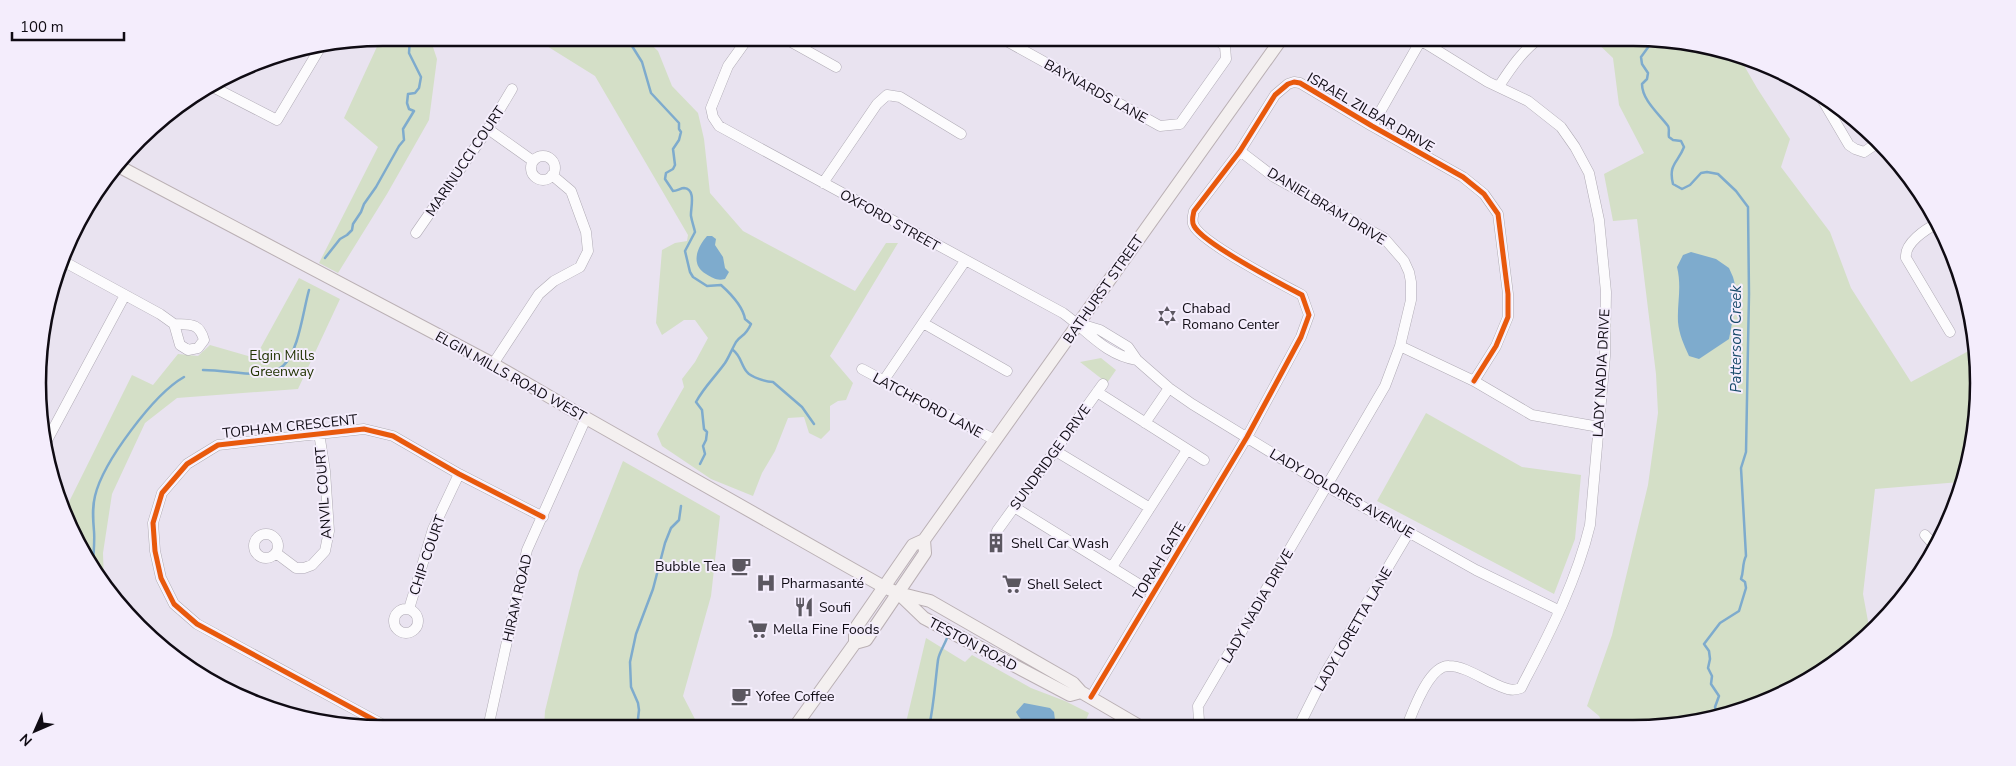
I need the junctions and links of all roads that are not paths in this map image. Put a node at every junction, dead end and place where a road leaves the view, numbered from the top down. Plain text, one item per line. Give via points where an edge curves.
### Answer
1 (742, 46) edge
2 (798, 46) edge
3 (1015, 46) edge
4 (1225, 46) edge
5 (1276, 46) edge
6 (1415, 46) edge
7 (1430, 46) edge
8 (1529, 46) edge
9 (317, 53) edge
10 (836, 67) dead end
11 (1499, 86) junction
12 (512, 89) dead end
13 (218, 90) edge
14 (1827, 108) edge
15 (1372, 126) junction
16 (488, 129) junction
17 (961, 134) dead end
18 (1872, 146) edge
19 (1240, 151) junction
20 (534, 161) junction
21 (124, 169) edge
22 (552, 175) junction
23 (823, 183) junction
24 (1931, 226) edge
25 (416, 233) dead end
26 (965, 261) junction
27 (68, 264) edge
28 (124, 295) junction
29 (923, 323) junction
30 (174, 324) dead end
31 (1079, 324) junction
32 (1950, 332) dead end
33 (1400, 346) junction
34 (493, 364) junction
35 (862, 369) dead end
36 (1008, 371) dead end
37 (884, 380) junction
38 (1474, 381) junction
39 (1169, 388) junction
40 (586, 418) junction
41 (1145, 423) junction
42 (1599, 427) junction
43 (319, 433) junction
44 (50, 434) edge
45 (1247, 437) junction
46 (995, 440) junction
47 (1054, 450) junction
48 (1186, 450) junction
49 (1204, 460) dead end
50 (459, 474) junction
51 (1326, 486) junction
52 (1014, 507) junction
53 (1150, 508) junction
54 (543, 517) junction
55 (997, 531) dead end
56 (1409, 532) junction
57 (1925, 535) dead end
58 (924, 540) junction
59 (1930, 541) edge
60 (276, 553) dead end
61 (1112, 567) junction
62 (884, 587) junction
63 (898, 593) junction
64 (1153, 593) junction
65 (409, 609) dead end
66 (1558, 610) junction
67 (855, 643) junction
68 (1086, 695) junction
69 (373, 720) edge
70 (490, 720) edge
71 (800, 720) edge
72 (1129, 720) edge
73 (1199, 720) edge
74 (1301, 720) edge
75 (1410, 720) edge

1 - 23 street, OXFORD STREET via 728,66 712,108 713,116 719,126
2 - 10 street
3 - 4 street, BAYNARDS LANE via 1160,126 1180,124 1226,58
5 - 31 main road, BATHURST STREET
6 - 15 street
7 - 11 street, LADY NADIA DRIVE
8 - 11 street
9 - 13 street via 277,120
11 - 42 street, LADY NADIA DRIVE via 1528,101 1561,127 1589,173 1599,220 1606,292
12 - 16 street, MARINUCCI COURT
14 - 18 street via 1849,145 1864,152
15 - 19 street, ISRAEL ZILBAR DRIVE via 1294,82 1275,95
15 - 38 street, ISRAEL ZILBAR DRIVE via 1463,176 1484,194 1498,214 1508,317 1496,346
16 - 20 street
16 - 25 street, MARINUCCI COURT
17 - 23 street via 900,98 888,95 877,104
19 - 33 street, DANIELBRAM DRIVE via 1274,177 1384,238 1393,247 1404,261 1411,282 1412,300
19 - 45 street, ISRAEL ZILBAR DRIVE via 1194,211 1194,226 1212,243 1302,296 1309,314 1301,337
20 - 22 street via 540,157 551,160
20 - 22 street via 532,172 536,178 543,180
21 - 34 main road, ELGIN MILLS ROAD WEST
22 - 34 street via 571,192 586,232 588,251 580,267 554,280 539,294
23 - 26 street, OXFORD STREET
24 - 32 street via 1908,247 1906,258
26 - 29 street
26 - 31 street, OXFORD STREET
27 - 28 street
28 - 30 street
28 - 44 street
29 - 36 street
29 - 37 street
31 - 39 street, LADY DOLORES AVENUE via 1100,330 1128,347 1137,360
31 - 46 main road, BATHURST STREET
33 - 38 street
33 - 51 street, DANIELBRAM DRIVE via 1385,386
34 - 40 main road, ELGIN MILLS ROAD WEST
35 - 37 street, LATCHFORD LANE
37 - 46 street, LATCHFORD LANE
38 - 42 street via 1532,415
39 - 41 street
39 - 45 street, LADY DOLORES AVENUE
40 - 54 street, HIRAM ROAD
40 - 62 main road, ELGIN MILLS ROAD WEST
41 - 47 street, SUNDRIDGE DRIVE via 1100,388
41 - 48 street
42 - 66 street, LADY NADIA DRIVE via 1590,525 1574,580
43 - 50 street, TOPHAM CRESCENT via 364,428 393,436
43 - 60 street, ANVIL COURT via 329,531 325,551 312,565 304,568 296,568
43 - 69 street, TOPHAM CRESCENT via 218,445 187,464 162,493 153,523 155,551 161,578 174,604 197,624
45 - 51 street, LADY DOLORES AVENUE
45 - 64 street, TORAH GATE
46 - 58 main road, BATHURST STREET
47 - 52 street, SUNDRIDGE DRIVE
47 - 53 street
48 - 49 street
48 - 53 street
50 - 54 street, TOPHAM CRESCENT
50 - 65 street, CHIP COURT via 433,529
51 - 56 street, LADY DOLORES AVENUE
51 - 73 street, LADY NADIA DRIVE via 1198,706
52 - 55 street, SUNDRIDGE DRIVE
52 - 61 street
53 - 61 street
54 - 70 street, HIRAM ROAD via 528,550
56 - 66 street, LADY DOLORES AVENUE via 1476,570
56 - 74 street, LADY LORETTA LANE
57 - 59 street
58 - 62 main road, BATHURST STREET via 913,545
58 - 63 main road, BATHURST STREET via 924,553
61 - 64 street
62 - 63 main road, ELGIN MILLS ROAD WEST
62 - 67 main road, BATHURST STREET via 855,629
63 - 67 main road, BATHURST STREET via 866,640
63 - 68 main road, TESTON ROAD via 924,618 1070,695
64 - 68 street, TORAH GATE
66 - 75 street, LADY NADIA DRIVE via 1521,688 1509,690 1455,666 1442,666 1428,681
67 - 71 main road, BATHURST STREET
68 - 72 main road, TESTON ROAD

